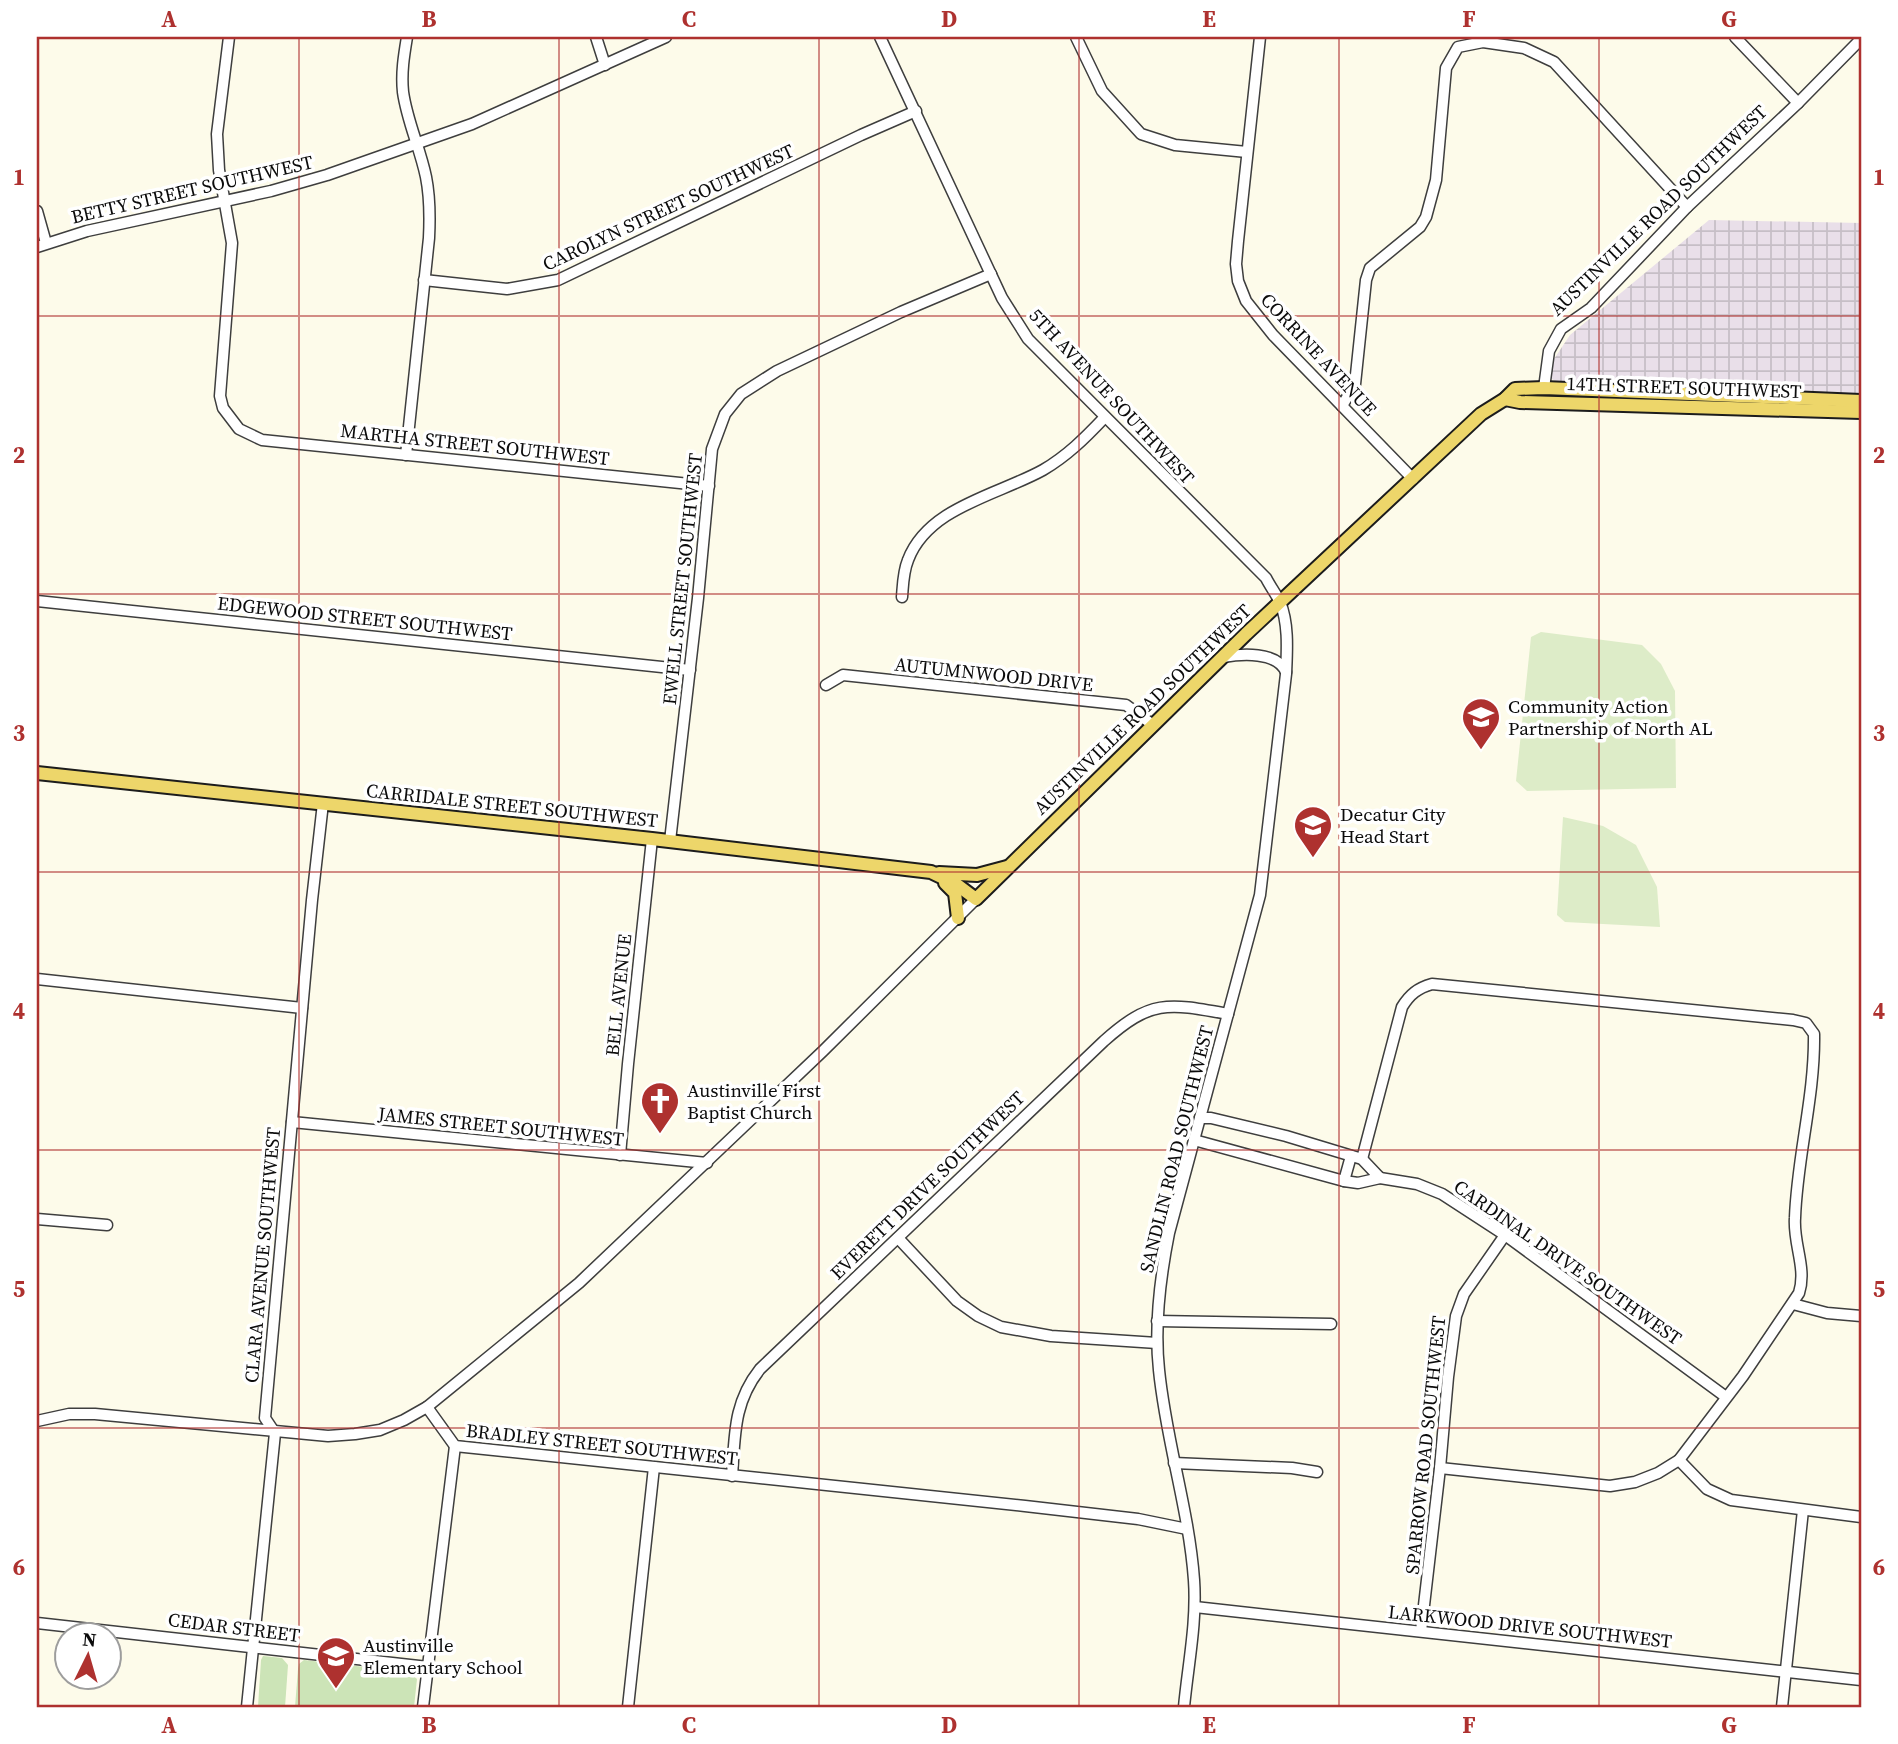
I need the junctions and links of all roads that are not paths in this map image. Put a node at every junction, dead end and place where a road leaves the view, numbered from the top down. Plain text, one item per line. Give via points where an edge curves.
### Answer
1 (229, 37) edge
2 (407, 37) edge
3 (596, 37) edge
4 (666, 37) edge
5 (880, 37) edge
6 (1076, 37) edge
7 (1260, 37) edge
8 (1735, 37) edge
9 (1861, 39) edge
10 (605, 65) junction
11 (1798, 103) junction
12 (916, 111) junction
13 (416, 145) junction
14 (1247, 152) junction
15 (225, 201) junction
16 (1687, 206) junction
17 (37, 211) edge
18 (42, 245) edge
19 (991, 274) junction
20 (424, 280) junction
21 (1544, 388) junction
22 (1506, 399) junction
23 (1861, 401) edge
24 (1342, 406) junction
25 (1861, 412) edge
26 (1104, 418) junction
27 (406, 455) junction
28 (1413, 479) junction
29 (709, 486) junction
30 (902, 597) dead end
31 (37, 601) edge
32 (1280, 603) junction
33 (1223, 657) junction
34 (690, 670) junction
35 (1286, 674) junction
36 (826, 685) dead end
37 (1153, 725) junction
38 (37, 773) edge
39 (323, 803) junction
40 (652, 839) junction
41 (670, 841) junction
42 (1008, 867) junction
43 (931, 872) junction
44 (976, 899) junction
45 (958, 918) junction
46 (37, 979) edge
47 (302, 1008) junction
48 (1227, 1014) junction
49 (1200, 1118) junction
50 (292, 1122) junction
51 (1194, 1140) junction
52 (620, 1155) junction
53 (1350, 1156) junction
54 (1362, 1159) junction
55 (707, 1163) junction
56 (1380, 1178) junction
57 (1343, 1181) junction
58 (37, 1219) edge
59 (107, 1225) dead end
60 (1505, 1235) junction
61 (898, 1238) junction
62 (1793, 1304) junction
63 (1861, 1316) edge
64 (1157, 1321) junction
65 (1331, 1324) dead end
66 (1157, 1343) junction
67 (1726, 1398) junction
68 (427, 1407) junction
69 (37, 1421) edge
70 (275, 1433) junction
71 (455, 1446) junction
72 (1679, 1460) junction
73 (1174, 1463) junction
74 (654, 1467) junction
75 (1440, 1468) junction
76 (1317, 1472) dead end
77 (732, 1476) junction
78 (1803, 1510) junction
79 (1861, 1517) edge
80 (1187, 1529) junction
81 (1195, 1607) junction
82 (37, 1623) edge
83 (1421, 1631) junction
84 (253, 1646) junction
85 (428, 1667) junction
86 (1787, 1672) junction
87 (1861, 1680) edge
88 (247, 1707) edge
89 (423, 1707) edge
90 (628, 1707) edge
91 (1184, 1707) edge
92 (1782, 1707) edge

1 - 15 street via 217,134
2 - 13 street via 403,93
3 - 10 street
4 - 10 street, BETTY STREET SOUTHWEST
5 - 12 street, 5TH AVENUE SOUTHWEST
6 - 14 street via 1102,91 1141,134 1175,145
7 - 14 street, CORRINE AVENUE
8 - 11 street
9 - 11 street, AUSTINVILLE ROAD SOUTHWEST
10 - 13 street, BETTY STREET SOUTHWEST
11 - 16 street, AUSTINVILLE ROAD SOUTHWEST
12 - 19 street, 5TH AVENUE SOUTHWEST
12 - 20 street, CAROLYN STREET SOUTHWEST via 558,280 507,289
13 - 15 street, BETTY STREET SOUTHWEST via 295,185
13 - 20 street via 430,211
14 - 24 street, CORRINE AVENUE via 1238,281 1246,301 1273,335
15 - 18 street, BETTY STREET SOUTHWEST via 117,223
15 - 27 street, MARTHA STREET SOUTHWEST via 232,257 220,396 223,408 239,429 262,440
16 - 21 street, AUSTINVILLE ROAD SOUTHWEST via 1591,307 1561,329 1549,351
16 - 24 street via 1554,62 1524,48 1483,43 1458,47 1446,68 1436,180 1426,217 1370,268 1355,384
17 - 18 street
19 - 26 street, 5TH AVENUE SOUTHWEST via 1028,339
19 - 29 street, EWELL STREET SOUTHWEST via 777,371 741,394 716,437
20 - 27 street
21 - 22 main road, AUSTINVILLE ROAD SOUTHWEST via 1515,389
21 - 23 main road, 14TH STREET SOUTHWEST
22 - 25 main road, 14TH STREET SOUTHWEST
22 - 28 main road, AUSTINVILLE ROAD SOUTHWEST via 1481,414
24 - 28 street, CORRINE AVENUE
26 - 30 street via 1063,458 930,528 908,558
26 - 32 street, 5TH AVENUE SOUTHWEST via 1265,578
27 - 29 street, MARTHA STREET SOUTHWEST
28 - 32 main road, AUSTINVILLE ROAD SOUTHWEST
29 - 34 street, EWELL STREET SOUTHWEST
31 - 34 street, EDGEWOOD STREET SOUTHWEST
32 - 33 main road, AUSTINVILLE ROAD SOUTHWEST
32 - 35 street, SANDLIN ROAD SOUTHWEST via 1287,643
33 - 35 street via 1265,658 1280,663
33 - 37 main road, AUSTINVILLE ROAD SOUTHWEST
34 - 41 street, EWELL STREET SOUTHWEST
35 - 48 street, SANDLIN ROAD SOUTHWEST via 1260,895
36 - 37 street, AUTUMNWOOD DRIVE via 843,675 1126,705
37 - 42 main road, AUSTINVILLE ROAD SOUTHWEST
38 - 39 main road, CARRIDALE STREET SOUTHWEST
39 - 40 main road, CARRIDALE STREET SOUTHWEST
39 - 47 street, CLARA AVENUE SOUTHWEST
40 - 41 main road, CARRIDALE STREET SOUTHWEST
40 - 52 street, BELL AVENUE
41 - 43 main road, CARRIDALE STREET SOUTHWEST
42 - 43 main road via 977,875
42 - 44 main road, AUSTINVILLE ROAD SOUTHWEST
43 - 44 main road, CARRIDALE STREET SOUTHWEST
43 - 45 main road via 955,893
44 - 45 street, AUSTINVILLE ROAD SOUTHWEST
45 - 55 street, AUSTINVILLE ROAD SOUTHWEST
46 - 47 street
47 - 50 street, CLARA AVENUE SOUTHWEST
48 - 49 street, SANDLIN ROAD SOUTHWEST
48 - 61 street, EVERETT DRIVE SOUTHWEST via 1169,1007 1132,1017
49 - 51 street, SANDLIN ROAD SOUTHWEST
49 - 53 street via 1286,1136
50 - 52 street, JAMES STREET SOUTHWEST
50 - 70 street, CLARA AVENUE SOUTHWEST via 265,1418
51 - 57 street, CARDINAL DRIVE SOUTHWEST
51 - 64 street, SANDLIN ROAD SOUTHWEST via 1169,1233
52 - 55 street, JAMES STREET SOUTHWEST
53 - 54 street
53 - 57 street
54 - 56 street
54 - 62 street via 1402,1007 1409,996 1432,984 1806,1023 1814,1034 1814,1046 1795,1219 1803,1281
55 - 68 street, AUSTINVILLE ROAD SOUTHWEST via 561,1300
56 - 57 street, CARDINAL DRIVE SOUTHWEST
56 - 60 street, CARDINAL DRIVE SOUTHWEST via 1442,1194
58 - 59 street
60 - 67 street, CARDINAL DRIVE SOUTHWEST
60 - 75 street, SPARROW ROAD SOUTHWEST via 1460,1304
61 - 66 street via 957,1301 1001,1327 1051,1336
61 - 77 street, EVERETT DRIVE SOUTHWEST via 752,1379 737,1414
62 - 63 street
62 - 67 street
64 - 65 street
64 - 66 street, SANDLIN ROAD SOUTHWEST
66 - 73 street, SANDLIN ROAD SOUTHWEST
67 - 72 street
68 - 70 street via 392,1426 355,1434
68 - 71 street, BRADLEY STREET SOUTHWEST
69 - 70 street via 95,1414
70 - 84 street, CLARA AVENUE SOUTHWEST
71 - 74 street, BRADLEY STREET SOUTHWEST
71 - 85 street
72 - 75 street via 1635,1482 1610,1486
72 - 78 street via 1719,1496
73 - 76 street
73 - 80 street, SANDLIN ROAD SOUTHWEST
74 - 77 street, BRADLEY STREET SOUTHWEST
74 - 90 street
75 - 83 street, SPARROW ROAD SOUTHWEST
77 - 80 street, BRADLEY STREET SOUTHWEST via 1050,1509
78 - 79 street
78 - 86 street
80 - 81 street, SANDLIN ROAD SOUTHWEST
81 - 83 street, LARKWOOD DRIVE SOUTHWEST
81 - 91 street, SANDLIN ROAD SOUTHWEST
82 - 84 street, CEDAR STREET
83 - 86 street, LARKWOOD DRIVE SOUTHWEST
84 - 85 street, CEDAR STREET
84 - 88 street, CLARA AVENUE SOUTHWEST
85 - 89 street
86 - 87 street, LARKWOOD DRIVE SOUTHWEST
86 - 92 street

